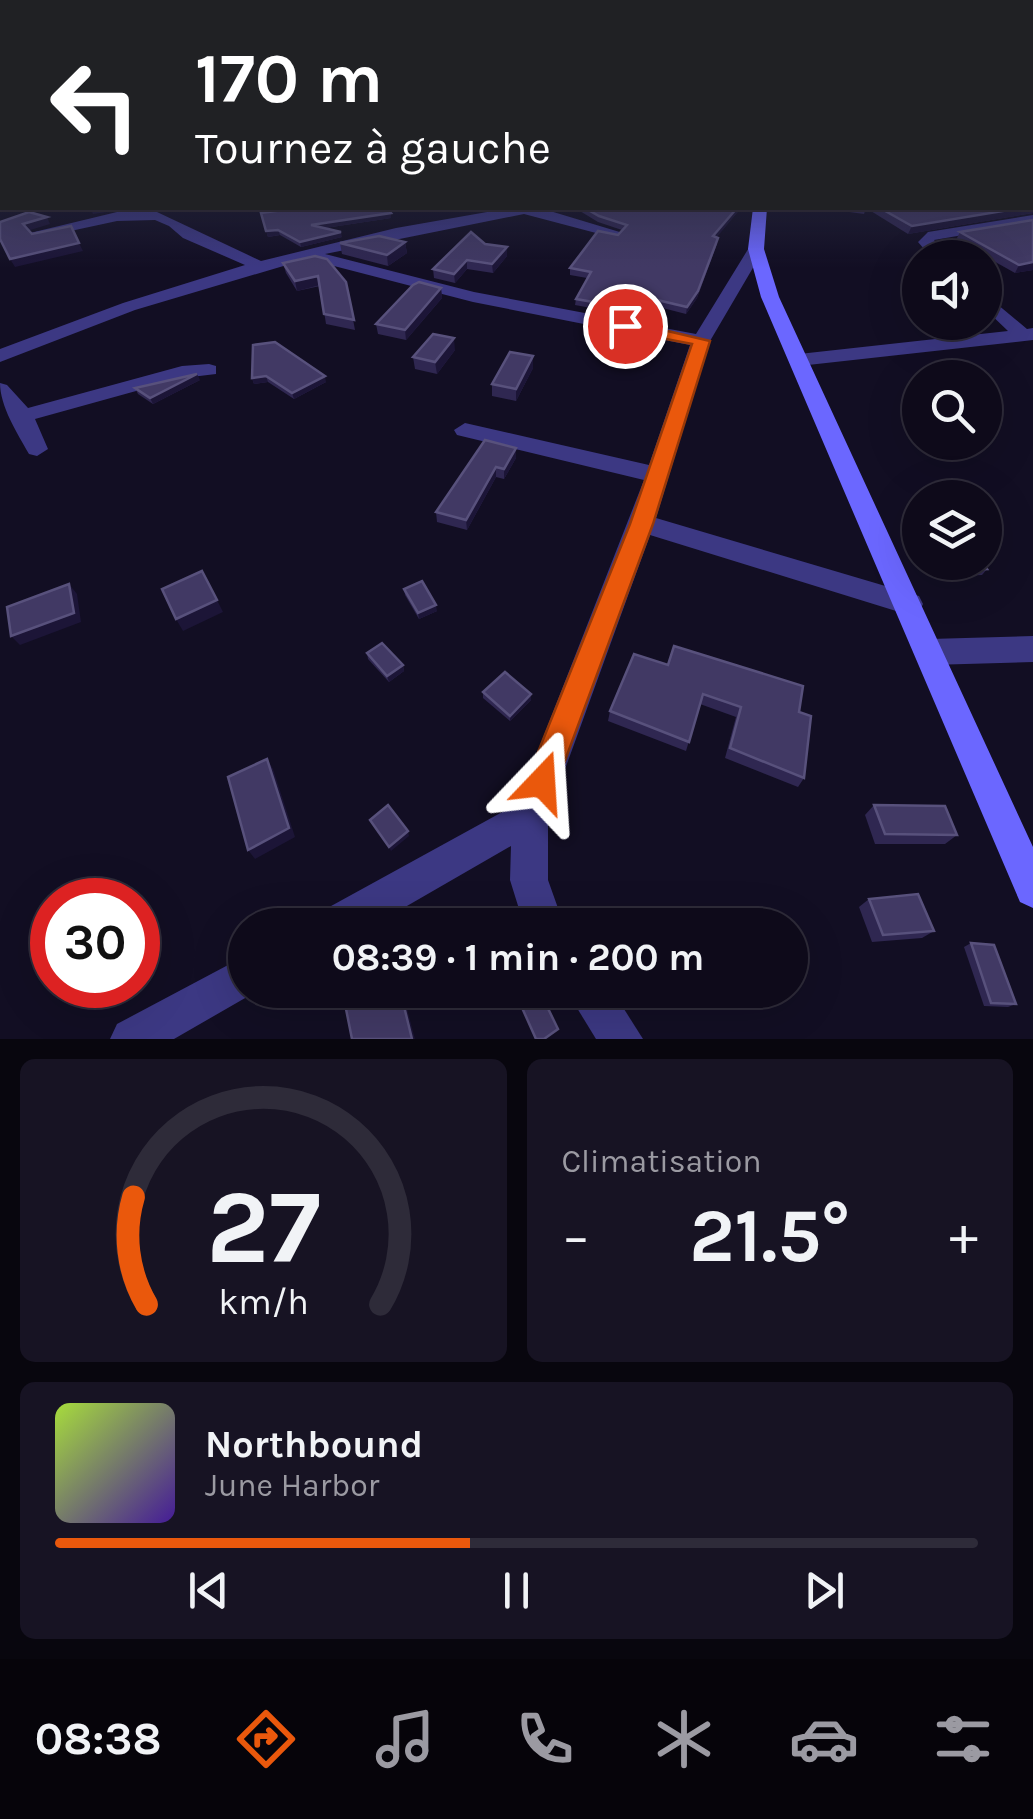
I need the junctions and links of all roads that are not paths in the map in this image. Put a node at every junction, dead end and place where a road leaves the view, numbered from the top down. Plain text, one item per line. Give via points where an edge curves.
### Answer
1 (518, 210) edge
2 (535, 210) edge
3 (760, 210) edge
4 (1033, 219) edge
5 (38, 232) edge
6 (616, 233) edge
7 (927, 240) edge
8 (756, 249) junction
9 (305, 254) junction
10 (262, 267) junction
11 (1002, 313) edge
12 (1028, 335) edge
13 (702, 341) junction
14 (0, 356) edge
15 (799, 360) junction
16 (209, 370) dead end
17 (0, 390) edge
18 (23, 416) junction
19 (465, 430) dead end
20 (37, 449) dead end
21 (658, 475) junction
22 (642, 524) junction
23 (910, 604) junction
24 (1033, 649) edge
25 (930, 652) junction
26 (530, 816) junction
27 (1033, 889) edge
28 (366, 908) edge
29 (539, 908) edge
30 (228, 985) edge
31 (599, 1008) edge
32 (132, 1039) edge
33 (621, 1039) edge

1 - 9 street
2 - 6 street
3 - 8 main road
4 - 7 street
5 - 10 street via 128,215 160,216
8 - 13 street
8 - 15 main road
9 - 10 street
9 - 13 street via 473,297
10 - 14 street via 128,304
11 - 12 street
12 - 15 street
13 - 21 street
15 - 23 main road
16 - 18 street
17 - 18 street
18 - 20 street
19 - 21 street
21 - 22 street
22 - 23 street
22 - 26 street
23 - 25 main road
24 - 25 street
25 - 27 main road
26 - 28 street
26 - 29 street via 530,880
30 - 32 street
31 - 33 street

